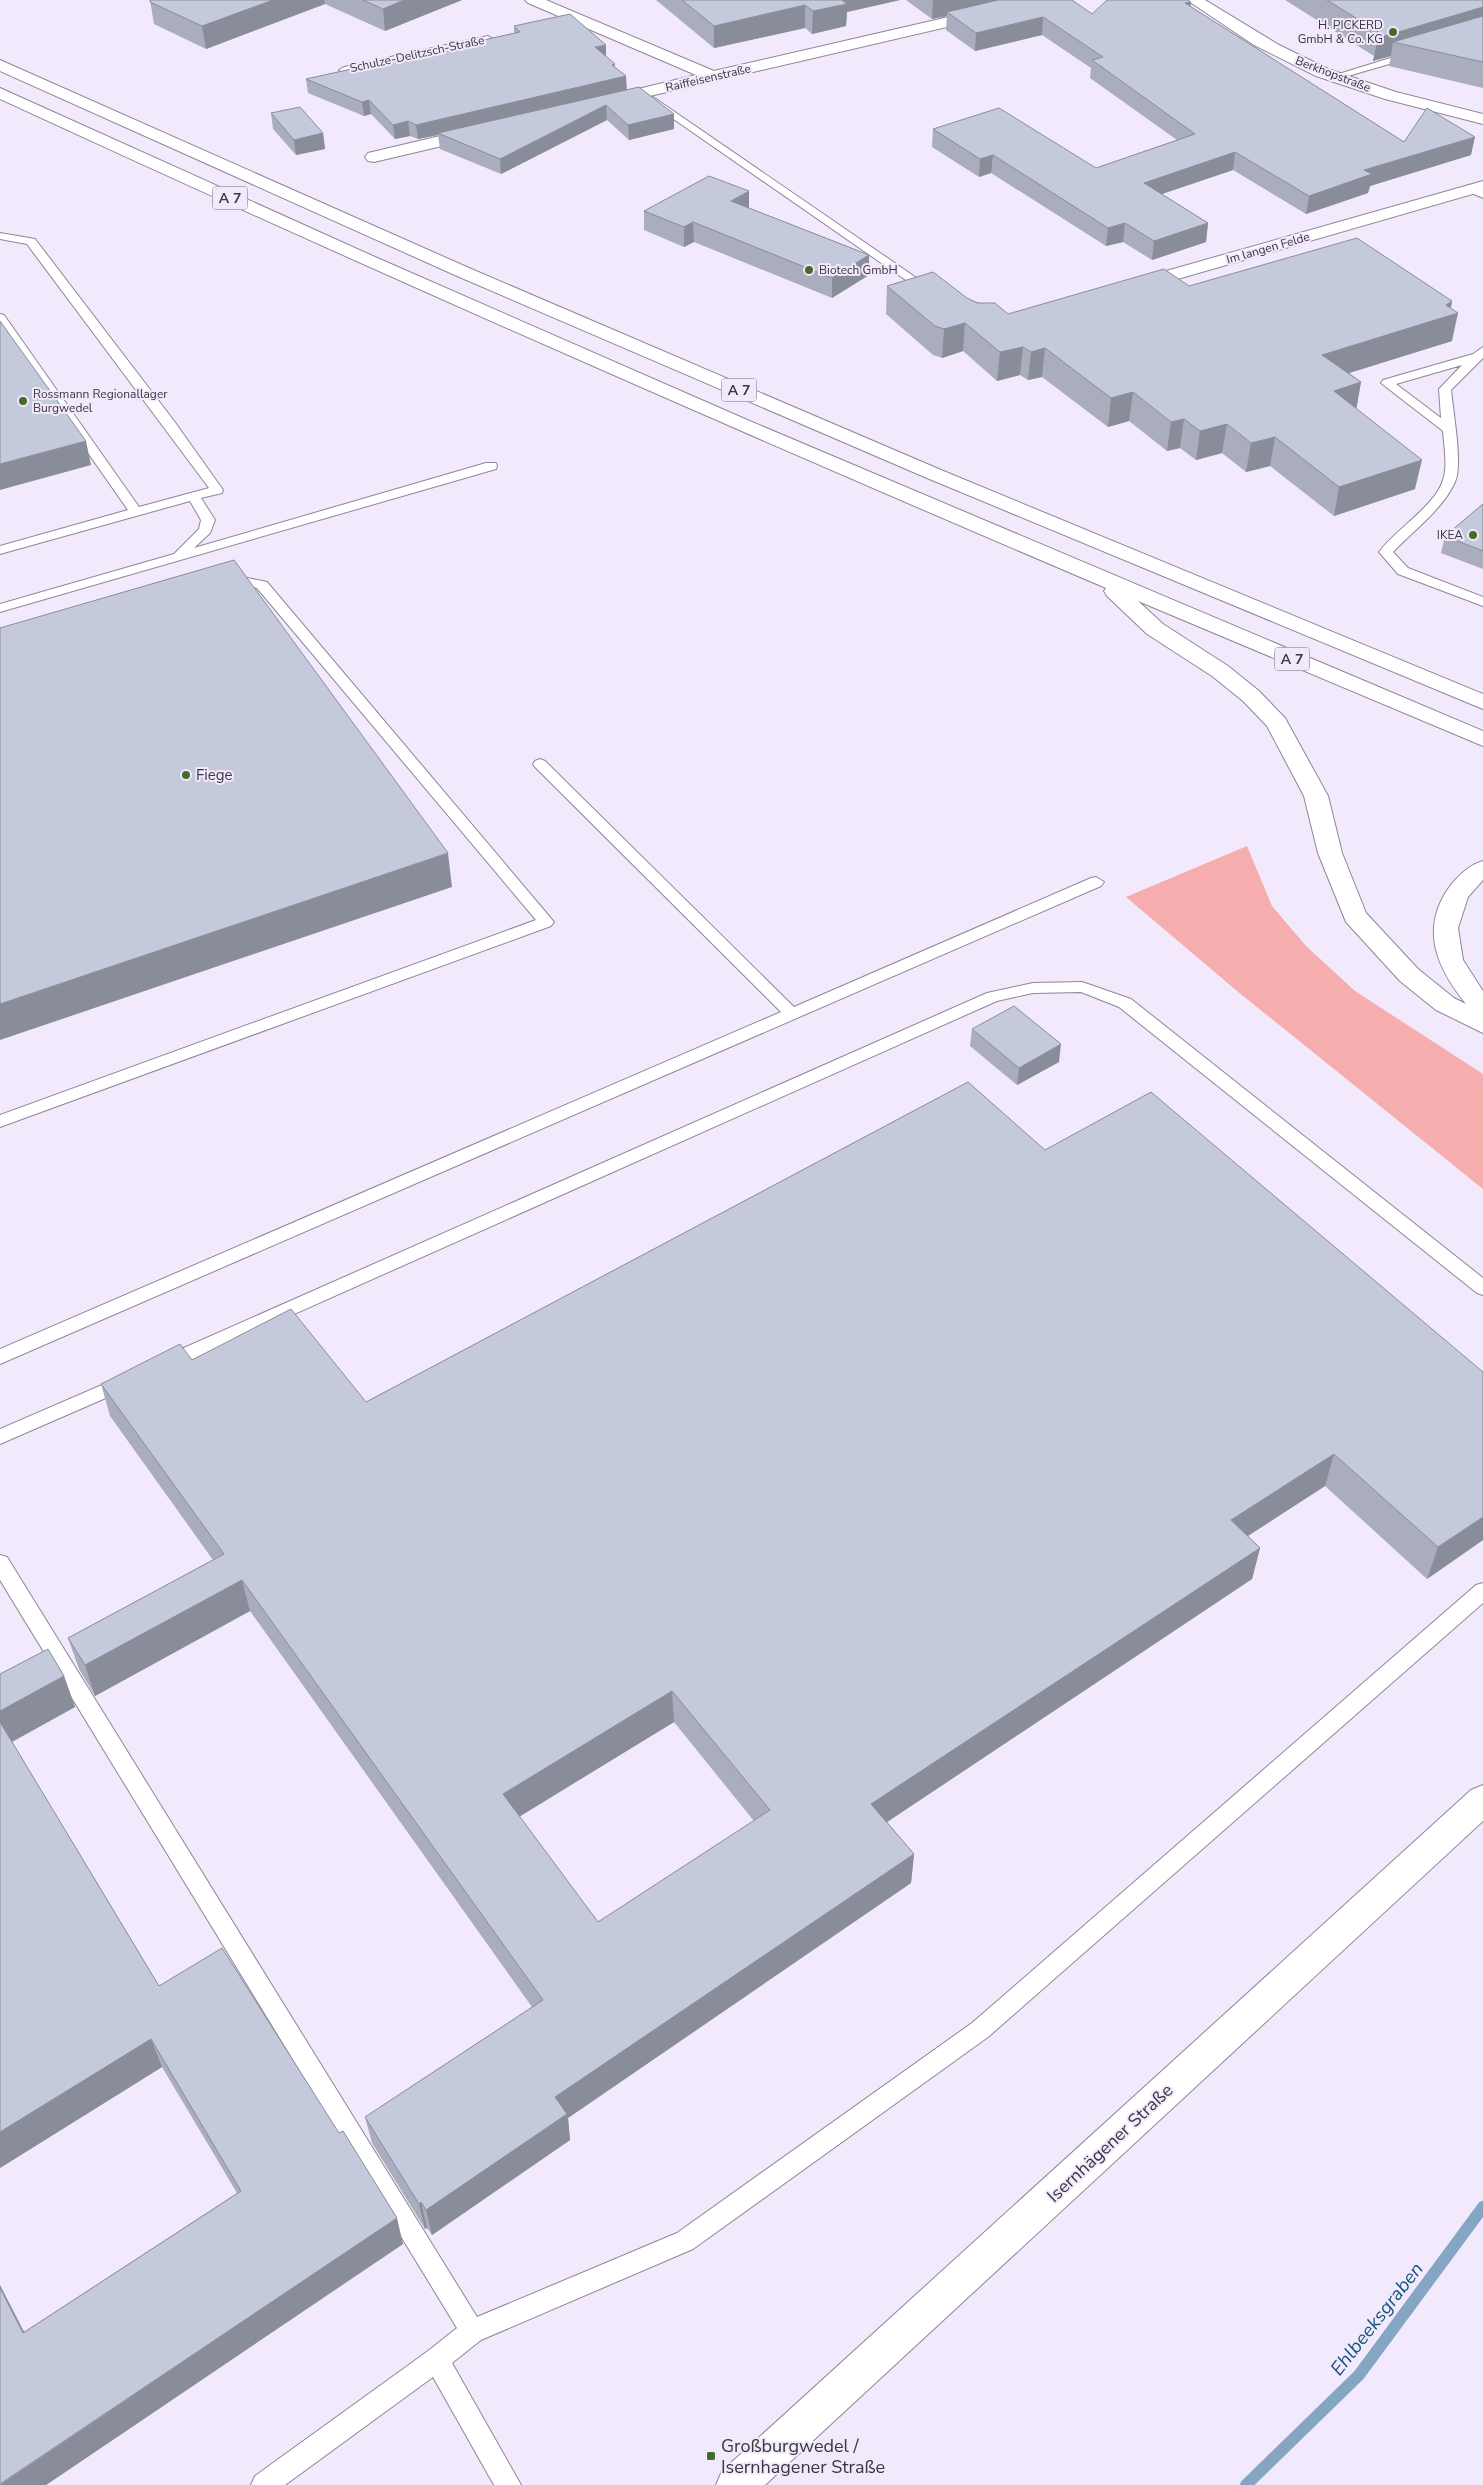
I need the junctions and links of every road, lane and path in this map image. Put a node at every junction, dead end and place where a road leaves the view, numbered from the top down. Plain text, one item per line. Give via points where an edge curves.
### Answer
1 (533, 0) edge
2 (1042, 0) edge
3 (1196, 0) edge
4 (579, 19) junction
5 (560, 23) edge
6 (504, 35) edge
7 (1427, 49) edge
8 (0, 65) edge
9 (344, 70) edge
10 (712, 76) junction
11 (1334, 77) junction
12 (0, 93) edge
13 (642, 93) junction
14 (595, 104) edge
15 (1483, 119) edge
16 (489, 129) edge
17 (374, 157) dead end
18 (1479, 190) edge
19 (0, 236) edge
20 (1120, 290) edge
21 (938, 297) edge
22 (0, 318) edge
23 (1479, 354) edge
24 (1447, 428) junction
25 (491, 466) dead end
26 (193, 496) junction
27 (136, 512) junction
28 (0, 550) edge
29 (176, 558) junction
30 (1101, 578) junction
31 (215, 589) edge
32 (1483, 602) edge
33 (0, 608) edge
34 (1483, 702) edge
35 (1483, 739) edge
36 (540, 764) dead end
37 (1483, 868) edge
38 (1096, 882) dead end
39 (1483, 1008) edge
40 (793, 1015) junction
41 (1483, 1024) edge
42 (0, 1121) edge
43 (1483, 1288) edge
44 (0, 1357) edge
45 (0, 1437) edge
46 (0, 1563) edge
47 (1483, 1591) edge
48 (1483, 1800) edge
49 (472, 2331) junction
50 (437, 2360) junction
51 (264, 2485) edge
52 (508, 2485) edge
53 (736, 2485) edge

1 - 4 main road
2 - 10 main road, Raiffeisenstraße
3 - 11 main road, Berkhopstraße via 1266,45
4 - 5 lane
4 - 10 main road
6 - 9 lane, Schulze-Delitzsch-Straße
7 - 11 lane
8 - 34 main road, A 7 via 508,291 943,478
10 - 13 main road, Raiffeisenstraße
11 - 15 main road, Berkhopstraße
12 - 30 main road, A 7 via 460,300
13 - 14 main road, Raiffeisenstraße
13 - 21 lane
16 - 17 main road
18 - 20 main road, Im langen Felde
19 - 26 lane via 31,241 217,490
22 - 27 lane
23 - 24 lane via 1445,389
23 - 24 lane via 1387,383
24 - 32 lane via 1452,466 1449,482 1435,502 1386,552 1403,571
25 - 29 lane
26 - 27 lane
26 - 29 lane via 208,520 205,530
27 - 28 lane
29 - 33 lane
30 - 35 main road, A 7
30 - 41 main road via 1155,629 1220,671 1277,723 1316,796 1330,853 1355,916 1409,975 1446,1004
31 - 42 lane via 243,581 262,585 546,922
36 - 40 lane
37 - 39 main road via 1454,898 1446,934 1448,954 1464,984
38 - 40 lane
40 - 44 lane
43 - 45 lane via 1125,1003 1082,987 1033,988 992,996
46 - 49 lane
47 - 49 lane via 980,2030 685,2241
48 - 53 main road, Isernhägener Straße
49 - 50 lane
50 - 51 lane
50 - 52 lane

